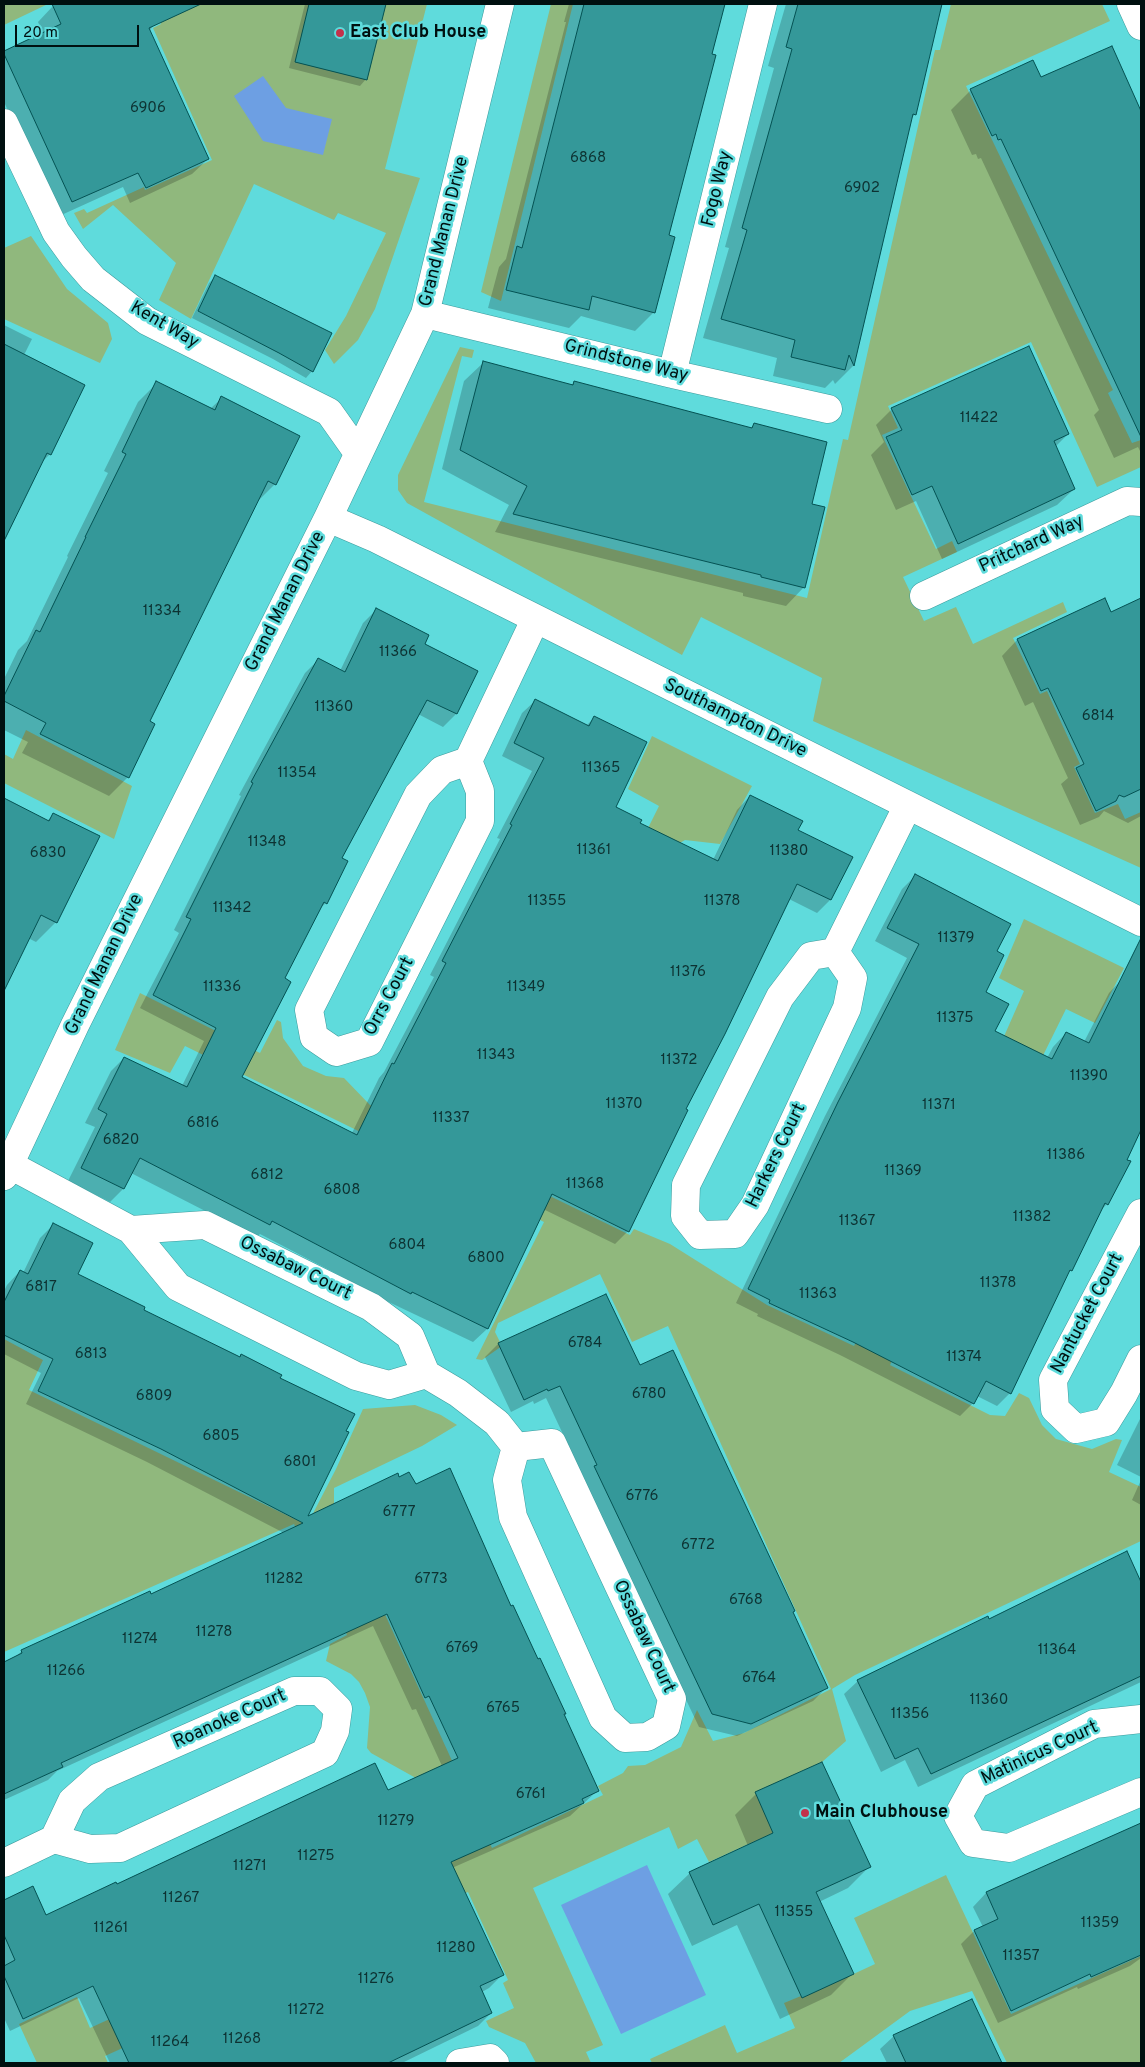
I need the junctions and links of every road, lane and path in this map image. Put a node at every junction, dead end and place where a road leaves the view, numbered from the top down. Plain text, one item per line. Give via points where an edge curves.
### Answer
1 (500, 4) edge
2 (763, 4) edge
3 (1131, 4) edge
4 (1141, 26) edge
5 (4, 123) edge
6 (425, 314) junction
7 (672, 374) junction
8 (828, 409) dead end
9 (358, 453) junction
10 (1141, 502) edge
11 (328, 518) junction
12 (924, 596) dead end
13 (535, 620) junction
14 (468, 761) junction
15 (908, 806) junction
16 (1141, 922) edge
17 (835, 952) junction
18 (7, 1171) edge
19 (1141, 1213) edge
20 (131, 1230) junction
21 (1141, 1359) edge
22 (426, 1374) junction
23 (516, 1448) junction
24 (1141, 1719) edge
25 (1141, 1792) edge
26 (54, 1839) junction
27 (4, 1863) edge
28 (460, 2063) edge
29 (495, 2063) edge

1 - 6 street, Grand Manan Drive
2 - 7 street, Fogo Way
3 - 4 street
5 - 9 street, Kent Way via 56,232 93,280 147,321 329,412
6 - 7 street, Grindstone Way
6 - 9 street, Grand Manan Drive
7 - 8 street, Grindstone Way
9 - 11 street, Grand Manan Drive
10 - 12 street, Pritchard Way via 1128,500
11 - 13 street, Southampton Drive via 377,539
11 - 18 street, Grand Manan Drive via 75,1025
13 - 14 street
13 - 15 street, Southampton Drive
14 - 14 street, Orrs Court via 442,770 418,795 309,1010 314,1037 336,1052 369,1042 480,821 480,791
15 - 16 street, Southampton Drive
15 - 17 street
17 - 17 street, Harkers Court via 811,956 780,997 686,1185 685,1216 700,1235 735,1234 756,1205 847,1008 853,978
18 - 20 street
19 - 21 street, Nantucket Court via 1053,1380 1055,1409 1076,1429 1106,1422
20 - 22 street via 178,1287 356,1376 389,1385
20 - 22 street, Ossabaw Court via 204,1225 371,1307 410,1336
22 - 23 street via 458,1392 497,1423
23 - 23 street, Ossabaw Court via 507,1480 513,1517 603,1718 625,1738 647,1737 666,1726 672,1699 552,1443
24 - 25 street, Matinicus Court via 1094,1724 975,1785 958,1816 973,1843 1009,1848
26 - 26 street, Roanoke Court via 90,1849 120,1848 325,1752 335,1731 338,1709 320,1692 294,1692 99,1777 72,1801
26 - 27 street
28 - 29 street via 490,2058

